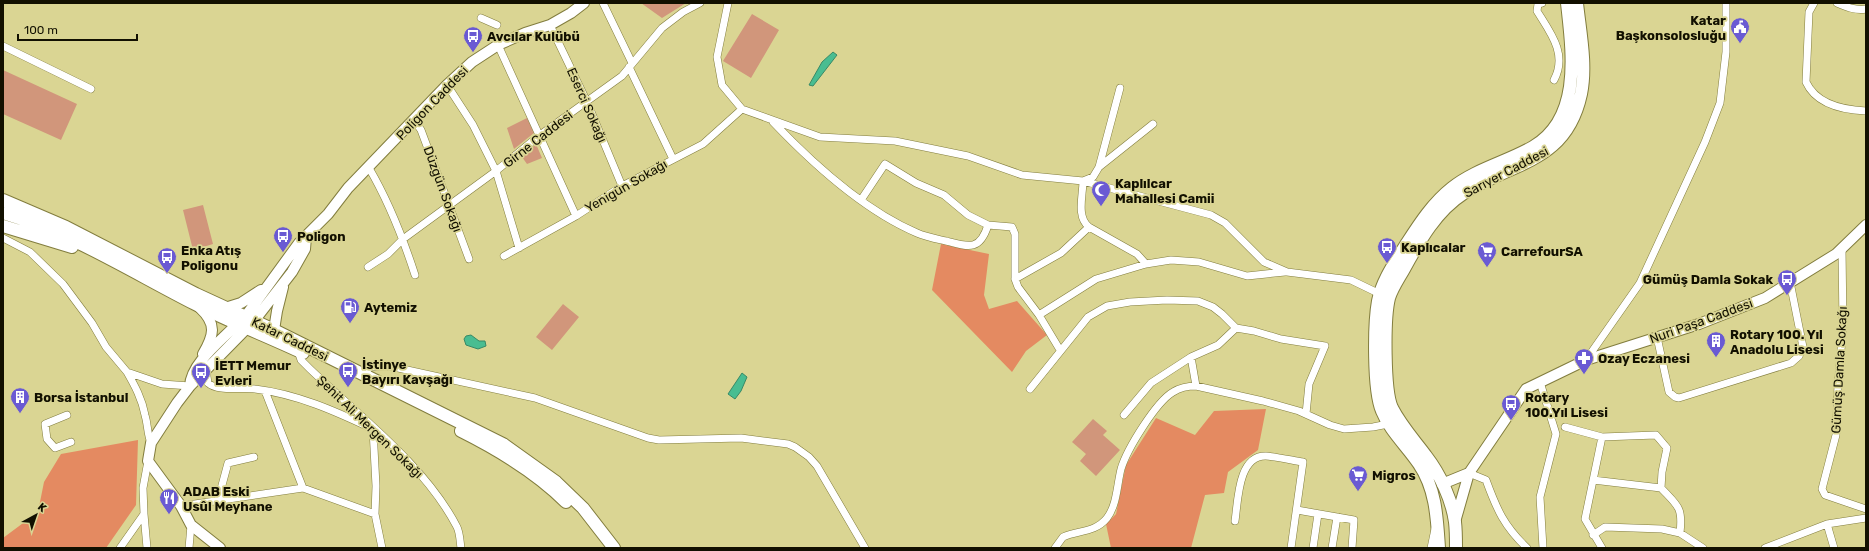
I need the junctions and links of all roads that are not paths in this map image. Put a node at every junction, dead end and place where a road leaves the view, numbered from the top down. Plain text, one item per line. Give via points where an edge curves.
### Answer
1 (584, 3) edge
2 (603, 3) edge
3 (700, 3) edge
4 (728, 3) edge
5 (1542, 3) edge
6 (1567, 3) edge
7 (1577, 3) edge
8 (1726, 3) edge
9 (1814, 3) edge
10 (1837, 3) edge
11 (1866, 9) edge
12 (481, 18) dead end
13 (497, 25) dead end
14 (550, 25) junction
15 (3, 46) edge
16 (498, 46) junction
17 (630, 65) junction
18 (1554, 80) dead end
19 (447, 86) junction
20 (1120, 88) dead end
21 (91, 89) dead end
22 (587, 102) junction
23 (742, 109) junction
24 (1866, 111) edge
25 (414, 120) junction
26 (772, 120) junction
27 (1154, 124) dead end
28 (540, 135) junction
29 (673, 159) junction
30 (1099, 167) junction
31 (369, 168) junction
32 (496, 171) junction
33 (1083, 181) junction
34 (622, 186) junction
35 (3, 200) edge
36 (861, 200) junction
37 (449, 206) junction
38 (3, 213) edge
39 (576, 216) junction
40 (988, 225) junction
41 (1866, 225) edge
42 (3, 226) edge
43 (1089, 227) junction
44 (306, 237) junction
45 (3, 238) edge
46 (403, 239) junction
47 (519, 248) junction
48 (1842, 248) junction
49 (94, 251) junction
50 (504, 256) dead end
51 (469, 259) dead end
52 (1146, 264) junction
53 (368, 267) dead end
54 (1287, 272) junction
55 (415, 275) dead end
56 (1015, 279) junction
57 (271, 282) junction
58 (285, 282) junction
59 (1790, 282) junction
60 (1384, 296) junction
61 (196, 304) junction
62 (226, 308) junction
63 (1039, 316) junction
64 (246, 322) junction
65 (1236, 328) junction
66 (274, 330) junction
67 (1657, 337) junction
68 (1060, 350) junction
69 (298, 351) junction
70 (1191, 357) junction
71 (1586, 360) junction
72 (203, 366) junction
73 (126, 372) junction
74 (362, 378) junction
75 (1540, 382) junction
76 (190, 386) junction
77 (1196, 386) junction
78 (1030, 389) dead end
79 (265, 391) junction
80 (1306, 414) junction
81 (66, 415) dead end
82 (1124, 415) dead end
83 (1393, 422) junction
84 (1565, 427) dead end
85 (373, 429) junction
86 (1602, 437) junction
87 (71, 442) dead end
88 (151, 443) junction
89 (254, 457) dead end
90 (148, 461) junction
91 (1469, 473) junction
92 (1593, 480) junction
93 (1442, 484) junction
94 (303, 488) junction
95 (1661, 488) junction
96 (218, 500) junction
97 (181, 506) junction
98 (1436, 506) junction
99 (1866, 509) edge
100 (1296, 510) junction
101 (144, 514) junction
102 (375, 514) junction
103 (1318, 514) junction
104 (1337, 517) junction
105 (1866, 518) edge
106 (1235, 521) dead end
107 (1455, 522) junction
108 (1437, 523) junction
109 (191, 524) junction
110 (1827, 524) junction
111 (1680, 533) junction
112 (1593, 534) junction
113 (1774, 546) edge
114 (120, 548) edge
115 (147, 548) edge
116 (189, 548) edge
117 (220, 548) edge
118 (382, 548) edge
119 (461, 548) edge
120 (604, 548) edge
121 (614, 548) edge
122 (865, 548) edge
123 (1055, 548) edge
124 (1291, 548) edge
125 (1313, 548) edge
126 (1332, 548) edge
127 (1352, 548) edge
128 (1431, 548) edge
129 (1439, 548) edge
130 (1456, 548) edge
131 (1527, 548) edge
132 (1543, 548) edge
133 (1602, 548) edge
134 (1703, 548) edge
135 (1765, 548) edge
136 (1834, 548) edge

1 - 14 street, Poligon Caddesi
2 - 17 street
3 - 17 street, Girne Caddesi via 662,28
4 - 23 street via 717,57 722,85
5 - 18 street via 1538,4 1537,10 1555,39 1560,54
6 - 60 main road, Sarıyer Caddesi via 1572,73 1568,96 1554,127 1533,147 1469,177 1442,197 1425,216 1383,283
7 - 60 main road, Sarıyer Caddesi via 1583,65 1581,94 1571,123 1547,152 1476,186 1445,208
8 - 71 street via 1726,52 1720,102 1705,142 1640,283
9 - 24 street via 1809,12 1806,82 1809,88 1834,106
10 - 11 street via 1851,8
12 - 13 street
14 - 16 street, Poligon Caddesi
14 - 22 street, Eserci Sokağı
15 - 21 street
16 - 19 street, Poligon Caddesi via 472,62
16 - 28 street
17 - 22 street, Girne Caddesi via 622,76
17 - 29 street
19 - 25 street, Poligon Caddesi
19 - 32 street via 473,125
20 - 30 street
22 - 28 street, Girne Caddesi
22 - 34 street, Eserci Sokağı
23 - 26 street
23 - 29 street, Yenigün Sokağı via 704,144
25 - 31 street, Poligon Caddesi
25 - 37 street, Düzgün Sokağı
26 - 33 street via 820,137 895,141 968,156 1022,175
26 - 36 street via 799,150
27 - 30 street
28 - 32 street, Girne Caddesi
28 - 39 street
29 - 34 street, Yenigün Sokağı
30 - 33 street via 1093,176
31 - 44 street, Poligon Caddesi via 348,188
31 - 46 street via 384,194
32 - 37 street, Girne Caddesi
32 - 47 street
33 - 43 street via 1082,217
33 - 54 street via 1211,215 1225,223 1264,262
34 - 39 street, Yenigün Sokağı
35 - 62 main road, Katar Caddesi via 66,227
36 - 40 street via 918,234 964,246 978,244 984,238
36 - 40 street via 885,164 916,183 944,195 968,215
37 - 46 street, Girne Caddesi
37 - 51 street, Düzgün Sokağı
38 - 49 main road, Katar Caddesi via 40,226
39 - 47 street, Yenigün Sokağı
40 - 56 street via 1014,229
41 - 48 street, Nuri Paşa Caddesi
42 - 49 main road via 59,244
43 - 52 street via 1137,254
43 - 56 street via 1061,253
44 - 57 street, Poligon Caddesi
44 - 58 street, Poligon Caddesi via 305,249
45 - 73 street via 30,252 63,284
46 - 53 street, Girne Caddesi via 388,254
46 - 55 street
47 - 50 street, Yenigün Sokağı
48 - 59 street, Nuri Paşa Caddesi
48 - 99 street, Gümüş Damla Sokağı via 1843,327 1836,435 1822,490 1825,495
49 - 61 main road, Katar Caddesi
52 - 54 street via 1171,260 1199,262 1247,276
52 - 63 street via 1096,279
54 - 60 street via 1351,280
56 - 63 street
57 - 62 street via 248,300
57 - 64 street, Poligon Caddesi
58 - 64 street, Poligon Caddesi
58 - 66 street
59 - 67 street, Nuri Paşa Caddesi via 1765,298 1699,324
59 - 67 street via 1803,347 1799,356 1791,363 1679,398 1669,392
60 - 83 main road, Sarıyer Caddesi via 1376,324 1376,385 1380,405
61 - 64 main road, Katar Caddesi
61 - 72 street via 207,316 212,328
62 - 64 main road, Katar Caddesi
63 - 68 street
64 - 66 main road, Katar Caddesi
64 - 69 main road, Katar Caddesi
64 - 72 street
65 - 68 street via 1213,307 1198,301 1130,302 1107,306 1088,317
65 - 70 street via 1218,345
65 - 80 street via 1325,346 1309,384
66 - 74 main road, Katar Caddesi
67 - 71 street, Nuri Paşa Caddesi
68 - 78 street
69 - 74 main road, Katar Caddesi
69 - 85 street, Şehit Ali Mergen Sokağı via 301,360
70 - 77 street
70 - 82 street via 1151,383
71 - 75 street, Nuri Paşa Caddesi
72 - 76 street via 192,374
72 - 79 street via 208,383 216,388
73 - 76 street via 162,384
73 - 88 street via 139,393
74 - 120 main road, Katar Caddesi via 519,464 562,498 584,521
74 - 121 main road, Katar Caddesi via 479,431 521,455 582,508
74 - 122 street via 370,367 389,366 536,398 648,438 742,438 788,444 802,451 817,466
75 - 91 street, Nuri Paşa Caddesi via 1526,389
75 - 132 street via 1556,434 1540,496
76 - 88 street
77 - 80 street
77 - 123 street via 1186,386 1159,402 1129,451 1122,468 1112,510 1106,519 1090,530 1063,537
79 - 85 street via 290,395
79 - 94 street
80 - 83 street via 1330,426 1344,429 1373,427
81 - 87 street via 45,424 47,439 55,448
83 - 93 main road, Sarıyer Caddesi via 1428,458
83 - 98 main road, Sarıyer Caddesi via 1426,475
84 - 86 street
85 - 102 street
85 - 119 street, Şehit Ali Mergen Sokağı via 432,488 458,528
86 - 92 street
86 - 95 street via 1656,435 1667,448
88 - 90 street
89 - 96 street via 228,463
90 - 97 street
90 - 101 street via 143,488
91 - 93 street
91 - 107 street, Nuri Paşa Caddesi
91 - 131 street via 1486,480 1497,509 1512,533
92 - 95 street
92 - 112 street via 1585,519
93 - 98 main road
93 - 107 main road, Sarıyer Caddesi via 1452,507
94 - 96 street
94 - 102 street
95 - 111 street via 1679,507
96 - 97 street
97 - 109 street
98 - 108 main road, Sarıyer Caddesi
100 - 103 street
100 - 106 street via 1303,462 1264,456 1252,461 1243,471
100 - 124 street
101 - 114 street
101 - 115 street
102 - 118 street
103 - 104 street
103 - 125 street
104 - 126 street
104 - 127 street via 1354,520
105 - 110 street
107 - 108 main road via 1448,519
107 - 130 main road, Sarıyer Caddesi
108 - 128 street
108 - 129 main road, Sarıyer Caddesi
109 - 116 street
109 - 117 street
110 - 113 street
110 - 136 street
111 - 112 street via 1662,529 1605,527
111 - 134 street
112 - 133 street
113 - 135 street

